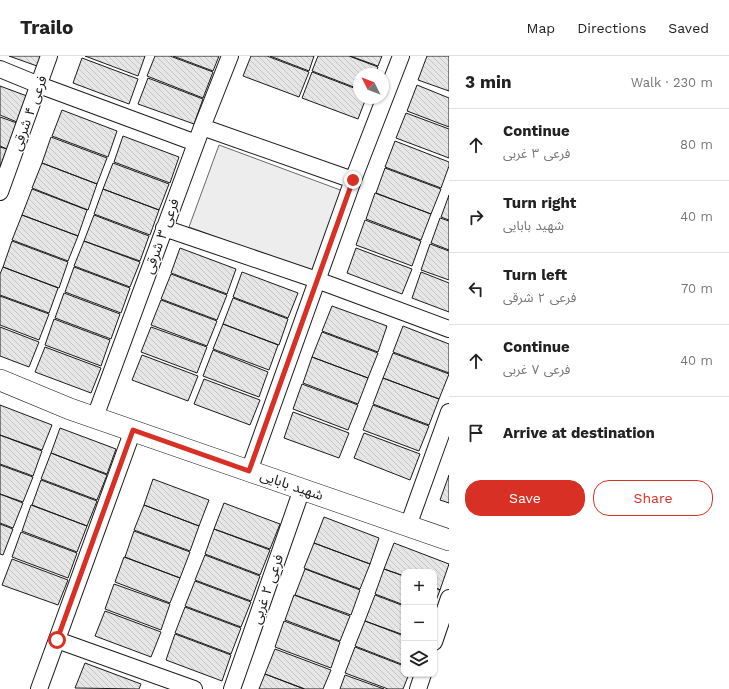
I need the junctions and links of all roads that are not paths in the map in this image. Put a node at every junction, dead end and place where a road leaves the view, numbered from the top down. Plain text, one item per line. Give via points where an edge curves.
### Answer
1 (49, 56) edge
2 (230, 56) edge
3 (400, 56) edge
4 (0, 69) edge
5 (39, 85) junction
6 (202, 127) junction
7 (196, 143) junction
8 (353, 180) junction
9 (0, 192) edge
10 (164, 228) junction
11 (318, 280) junction
12 (449, 329) edge
13 (0, 380) edge
14 (449, 412) edge
15 (95, 417) junction
16 (133, 430) junction
17 (249, 471) junction
18 (302, 489) junction
19 (408, 526) junction
20 (449, 540) edge
21 (449, 598) edge
22 (57, 640) junction
23 (434, 641) edge
24 (422, 677) edge
25 (39, 689) edge
26 (194, 689) edge
27 (232, 689) edge
28 (418, 689) edge

1 - 5 street, فرعی ۴ شرقی
2 - 6 street, فرعی ۳ شرقی
3 - 8 street
4 - 5 street
5 - 7 street
5 - 9 street, فرعی ۴ شرقی
6 - 7 street, فرعی ۳ شرقی
6 - 8 street
7 - 10 street, فرعی ۳ شرقی
8 - 11 street
10 - 11 street
10 - 15 street, فرعی ۳ شرقی
11 - 12 street
11 - 17 street
13 - 15 street, شهید بابایی
14 - 19 street
15 - 16 street, شهید بابایی
16 - 17 street, شهید بابایی
16 - 22 street
17 - 18 street, شهید بابایی
18 - 19 street, شهید بابایی
18 - 27 street, فرعی ۲ غربی
19 - 20 street, شهید بابایی
21 - 23 street
22 - 25 street
22 - 26 street
24 - 28 street

